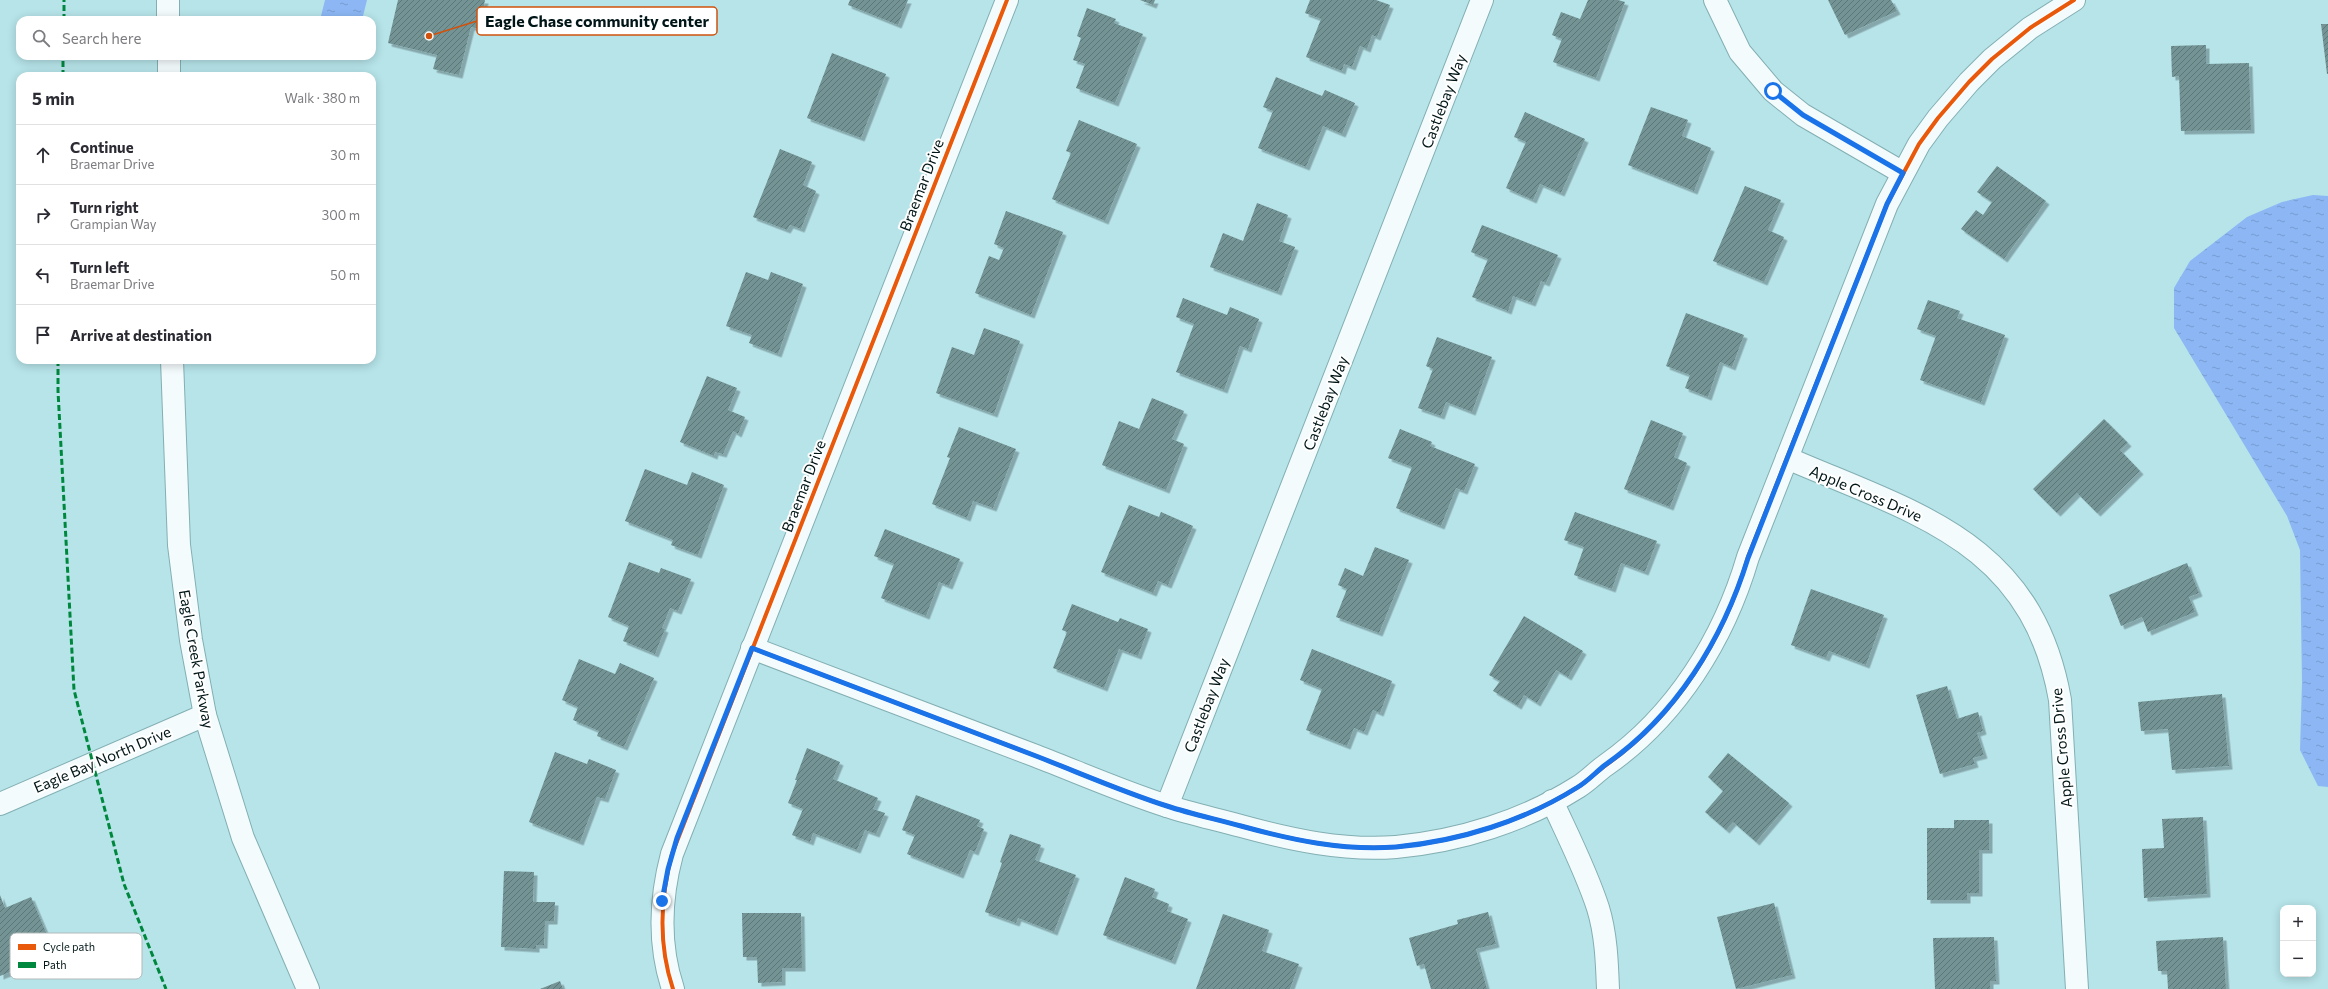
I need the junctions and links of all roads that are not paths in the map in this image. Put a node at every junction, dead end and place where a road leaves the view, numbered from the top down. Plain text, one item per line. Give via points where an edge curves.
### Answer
1 (168, 0) edge
2 (1007, 0) edge
3 (1482, 0) edge
4 (1715, 0) edge
5 (2074, 0) edge
6 (168, 16) edge
7 (169, 60) edge
8 (169, 72) edge
9 (1903, 173) junction
10 (172, 364) edge
11 (1787, 458) junction
12 (752, 648) junction
13 (205, 716) junction
14 (1552, 801) junction
15 (0, 804) edge
16 (1167, 806) junction
17 (308, 989) edge
18 (673, 989) edge
19 (1608, 989) edge
20 (2077, 989) edge

1 - 6 street
2 - 12 street, Braemar Drive
3 - 16 street, Castlebay Way
4 - 9 street via 1740,52 1773,91 1803,115
5 - 9 street via 2030,28 1992,58 1938,118
7 - 8 street
9 - 11 street via 1887,204
10 - 13 street, Eagle Creek Parkway via 179,545 191,640
11 - 14 street via 1732,604 1719,633 1694,674 1675,700 1631,747 1580,786
11 - 20 street, Apple Cross Drive via 1918,515 1961,538 1998,570 2036,622 2050,659 2060,700
12 - 16 street
12 - 18 street, Braemar Drive via 677,838 668,869 662,916 664,950
13 - 15 street, Eagle Bay North Drive
13 - 17 street, Eagle Creek Parkway via 243,838
14 - 16 street via 1507,821 1471,833 1395,847 1330,846 1288,839
14 - 19 street via 1598,908 1607,955

